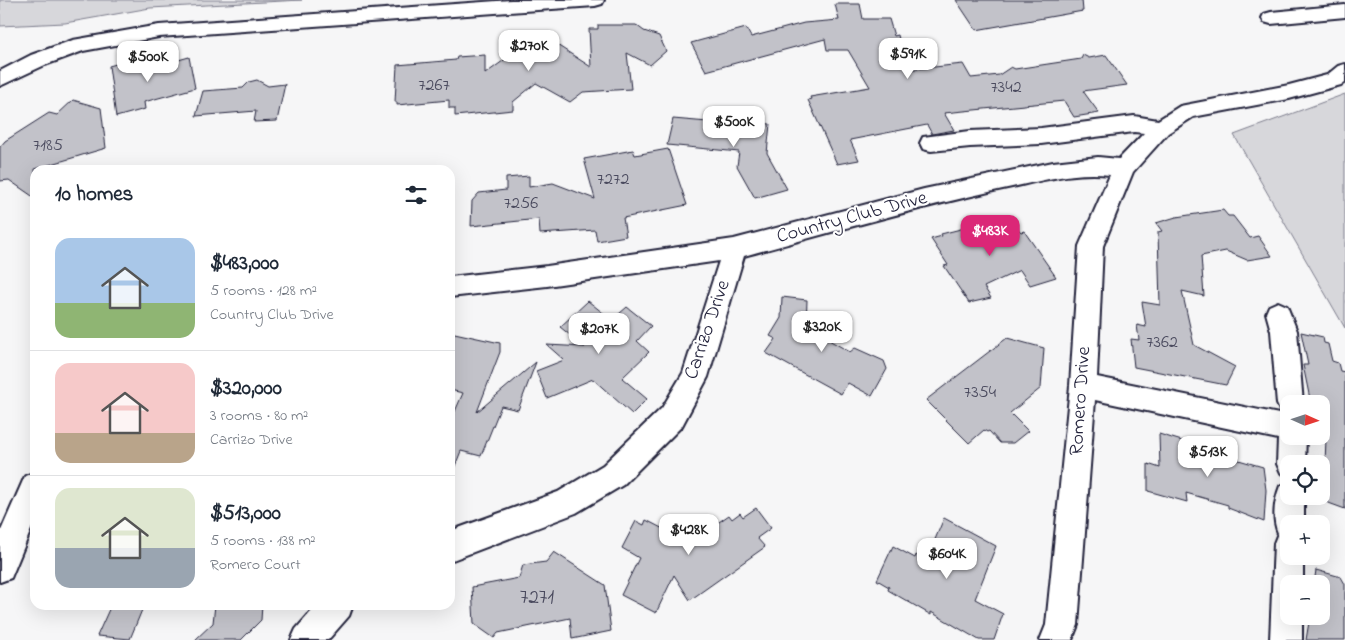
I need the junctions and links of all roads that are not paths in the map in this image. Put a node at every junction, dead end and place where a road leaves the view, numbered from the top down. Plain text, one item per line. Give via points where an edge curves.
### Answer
1 (595, 0) edge
2 (1345, 11) edge
3 (1271, 18) dead end
4 (1345, 71) edge
5 (0, 79) edge
6 (1161, 128) junction
7 (931, 143) dead end
8 (1124, 168) junction
9 (734, 249) junction
10 (455, 286) edge
11 (1278, 313) dead end
12 (1083, 386) junction
13 (1289, 395) edge
14 (1280, 427) edge
15 (30, 498) edge
16 (455, 544) edge
17 (1288, 565) edge
18 (0, 567) edge
19 (334, 610) edge
20 (307, 640) edge
21 (1056, 640) edge
22 (1286, 640) edge

1 - 5 street via 159,31 80,44
2 - 3 street
4 - 6 street via 1334,80 1289,92 1187,111
6 - 7 street via 1134,124 1041,136
6 - 8 street
8 - 9 street, Country Club Drive via 1098,165 1053,170 924,198
8 - 12 street, Romero Drive via 1091,243
9 - 10 street, Country Club Drive
9 - 16 street, Carrizo Drive via 695,377 672,417 613,475 566,503
11 - 13 street via 1284,331
12 - 14 street
12 - 21 street, Romero Drive via 1062,625
15 - 18 street
17 - 22 street
19 - 20 street

